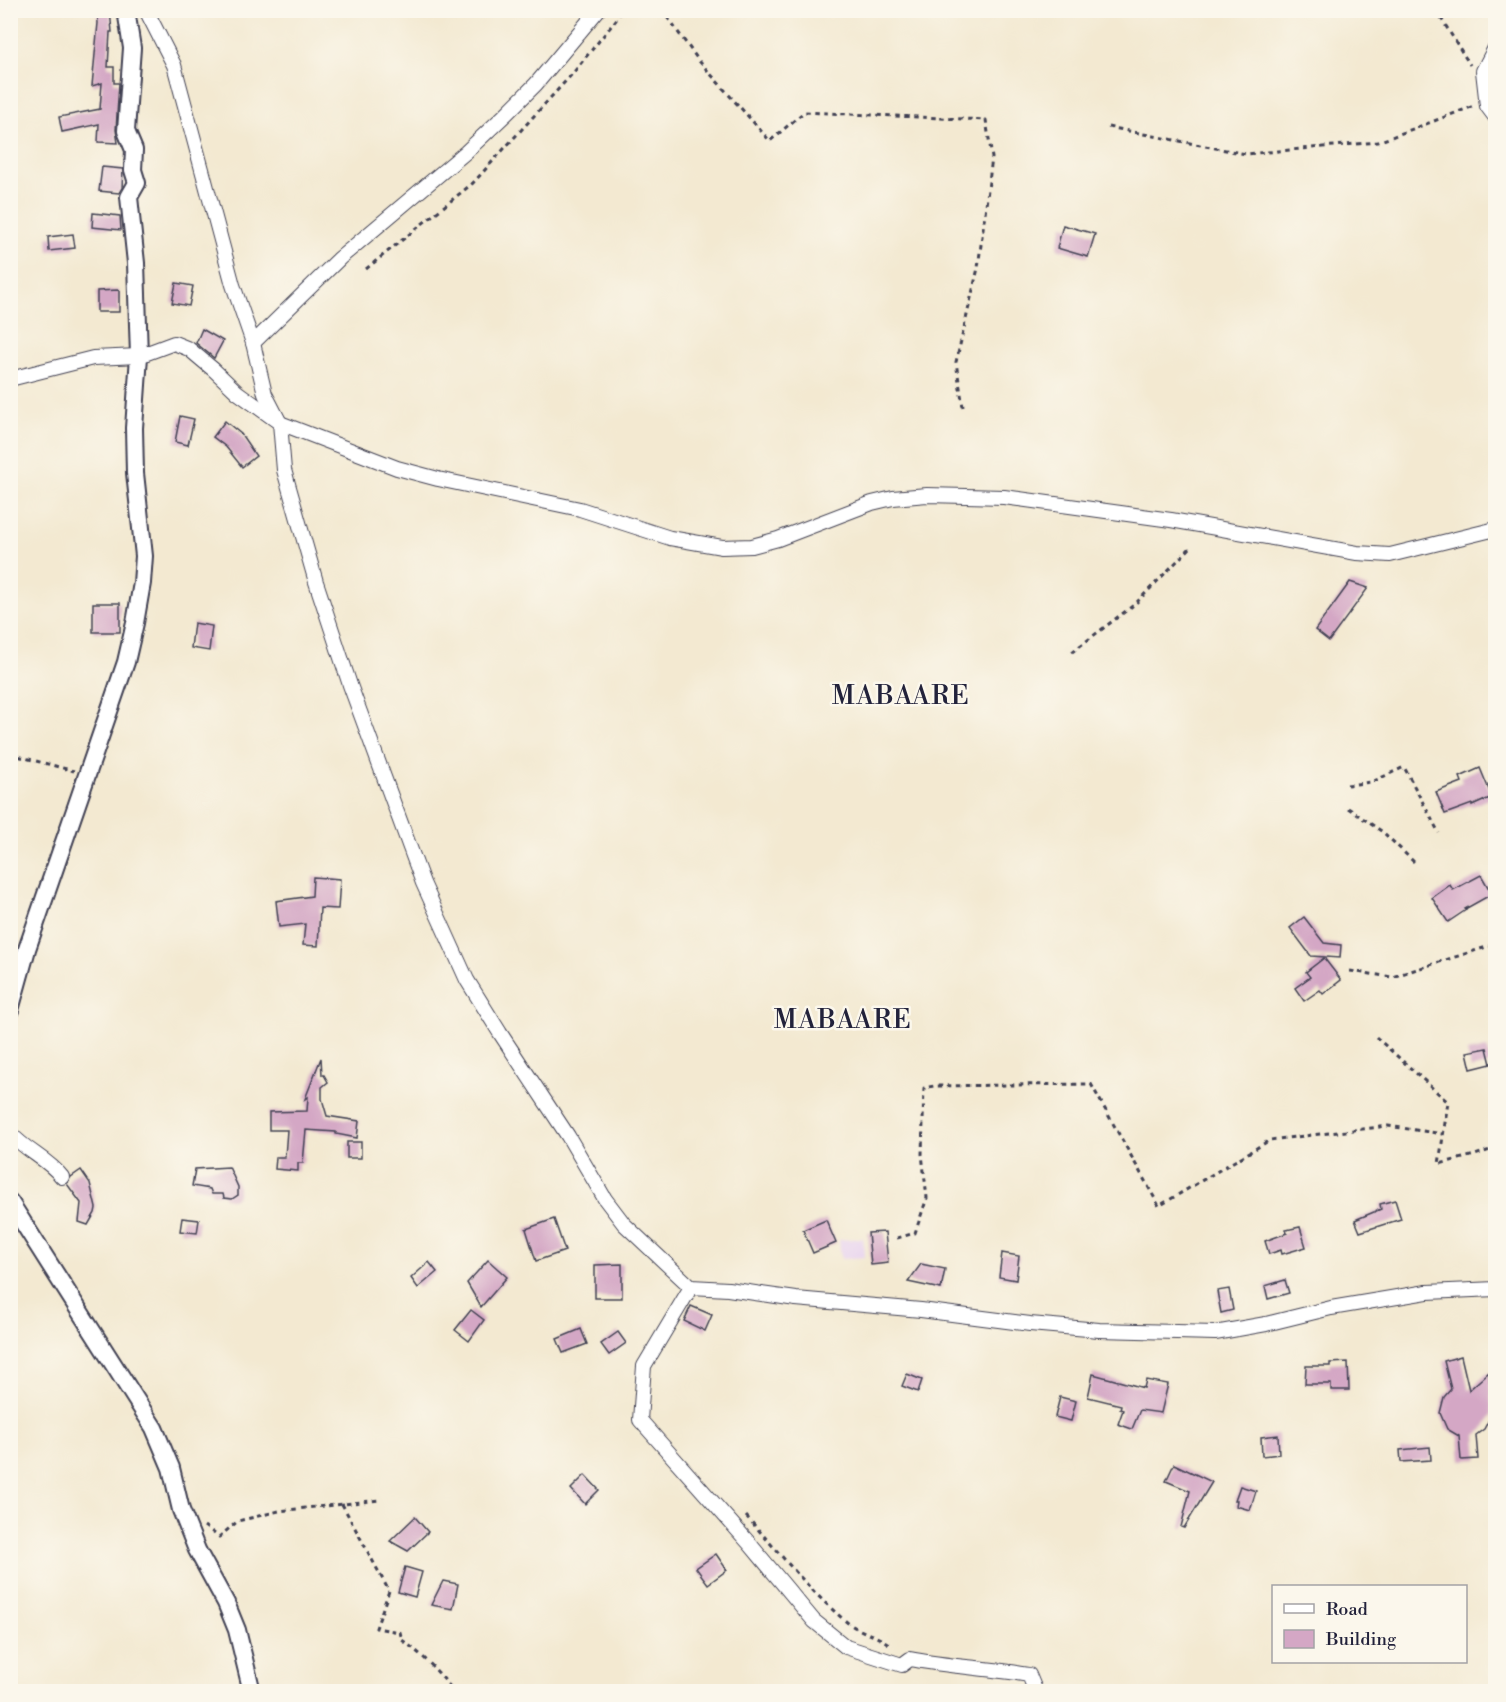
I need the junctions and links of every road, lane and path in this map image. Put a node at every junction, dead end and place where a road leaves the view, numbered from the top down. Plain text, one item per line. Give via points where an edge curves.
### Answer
1 (126, 10) edge
2 (146, 10) edge
3 (598, 10) edge
4 (622, 10) edge
5 (662, 10) edge
6 (1436, 10) edge
7 (1496, 46) edge
8 (1485, 89) junction
9 (1474, 106) dead end
10 (1496, 118) edge
11 (1108, 127) dead end
12 (366, 269) dead end
13 (253, 343) junction
14 (139, 356) junction
15 (10, 379) edge
16 (963, 407) dead end
17 (280, 423) junction
18 (1496, 529) edge
19 (1190, 548) dead end
20 (1072, 652) dead end
21 (10, 754) edge
22 (88, 774) junction
23 (1347, 785) dead end
24 (1348, 808) dead end
25 (1439, 832) dead end
26 (1414, 862) dead end
27 (1496, 944) edge
28 (1350, 971) dead end
29 (10, 1010) edge
30 (1376, 1037) dead end
31 (10, 1133) edge
32 (1443, 1134) junction
33 (1496, 1148) edge
34 (62, 1177) dead end
35 (10, 1202) edge
36 (897, 1238) dead end
37 (691, 1287) junction
38 (1496, 1289) edge
39 (380, 1500) dead end
40 (342, 1504) junction
41 (196, 1522) dead end
42 (783, 1557) dead end
43 (910, 1659) junction
44 (252, 1692) edge
45 (454, 1692) edge
46 (1035, 1692) edge

1 - 14 street via 132,48 126,131 134,150 137,183 129,197
2 - 13 street via 174,65 233,285
3 - 13 street via 505,115 340,258
4 - 12 path via 573,73 473,183
5 - 16 path via 699,61 770,141 804,112 986,120 992,158 978,268 956,362
6 - 8 path
7 - 8 street via 1483,71
8 - 10 street via 1487,106
9 - 11 path via 1378,142 1246,154
13 - 17 street via 265,394
14 - 15 street via 93,358
14 - 17 street via 174,343 189,349 237,392
14 - 22 street via 134,428 144,556 142,583 126,662
17 - 18 street via 397,468 580,509 670,538 722,547 752,546 872,503 927,495 1004,497 1171,520 1357,554 1390,555
17 - 37 street via 284,470 323,602 423,884 446,938 467,980 605,1198 624,1224
19 - 20 path via 1135,604
21 - 22 path
22 - 29 street via 27,949
23 - 25 path via 1372,782 1404,766
24 - 26 path via 1384,832
27 - 28 path via 1392,977
30 - 32 path via 1448,1102
31 - 34 street
32 - 33 path via 1439,1164
32 - 36 path via 1388,1126 1270,1140 1159,1206 1091,1084 934,1086 924,1088 922,1154 927,1198 915,1233
35 - 44 street via 166,1452 181,1510 237,1630
37 - 38 street via 1088,1329 1215,1333 1427,1292
37 - 43 street via 644,1366 640,1420 814,1621 846,1647 902,1665
39 - 40 path
40 - 41 path via 279,1511 238,1521 219,1537
40 - 45 path via 389,1591 376,1628 400,1632 402,1640 434,1666
42 - 43 path via 850,1625 877,1636
43 - 46 street via 1029,1674

